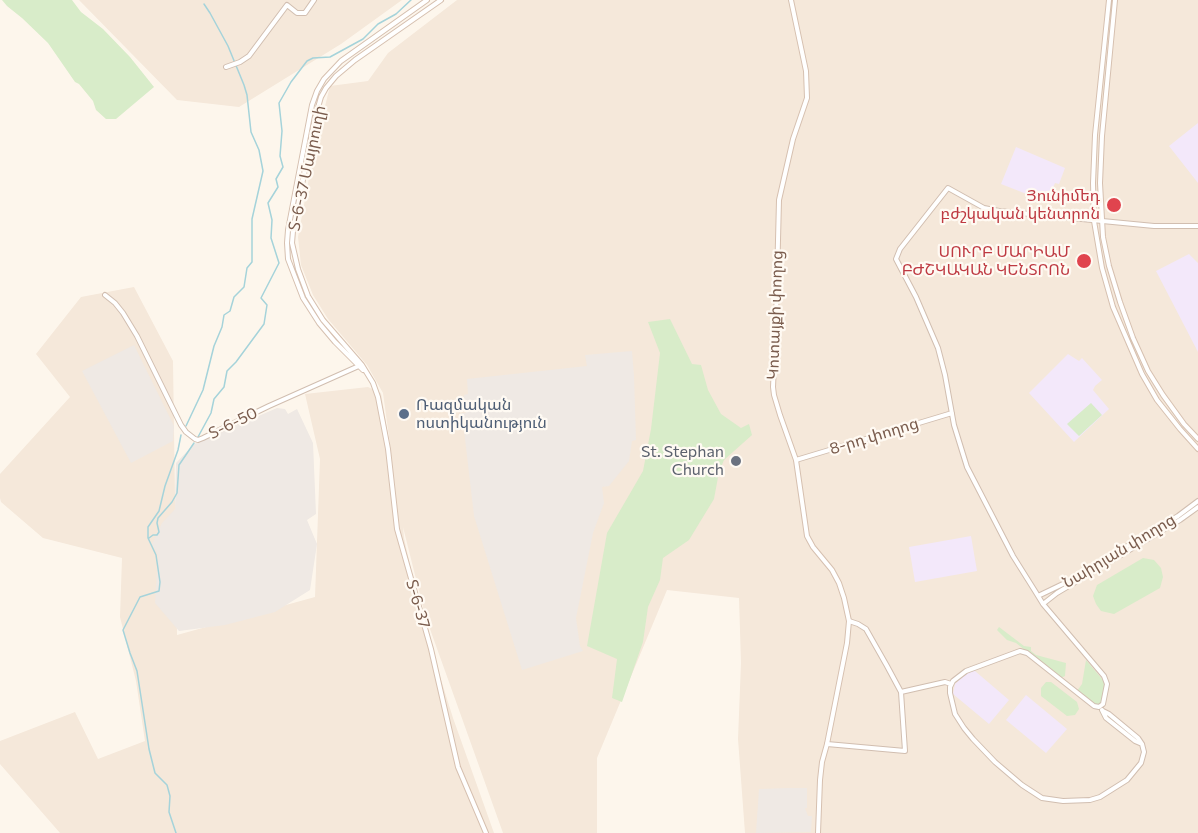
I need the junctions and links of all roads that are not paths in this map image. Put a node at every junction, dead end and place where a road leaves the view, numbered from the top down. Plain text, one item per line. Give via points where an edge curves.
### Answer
1 (314, 0) edge
2 (428, 0) edge
3 (441, 0) edge
4 (791, 0) edge
5 (1109, 0) edge
6 (1115, 0) edge
7 (351, 54) junction
8 (355, 60) junction
9 (227, 66) dead end
10 (297, 195) junction
11 (1094, 221) junction
12 (1101, 222) junction
13 (1198, 226) edge
14 (105, 295) dead end
15 (361, 366) junction
16 (366, 372) joint
17 (952, 413) junction
18 (1198, 439) edge
19 (1198, 449) edge
20 (796, 460) junction
21 (1198, 501) edge
22 (1198, 507) edge
23 (1038, 596) junction
24 (1043, 604) junction
25 (849, 621) junction
26 (951, 684) junction
27 (901, 692) junction
28 (1101, 708) junction
29 (827, 744) junction
30 (486, 833) edge
31 (818, 833) edge

1 - 9 main road via 305,13 297,13 287,5 249,56
2 - 7 main road, Տ-6-37 Մայրուղի / Տ-6-37
3 - 8 main road, Տ-6-37 Մայրուղի / Տ-6-37
4 - 20 main road, Կոտայքի փողոց via 806,71 807,98 779,200 773,387
5 - 11 main road via 1095,135
6 - 12 main road via 1102,136
7 - 8 main road
7 - 10 main road, Տ-6-37 Մայրուղի / Տ-6-37 via 324,78 317,91
8 - 10 main road, Տ-6-37 Մայրուղի / Տ-6-37 via 336,76 321,97
10 - 15 main road, Տ-6-37 Մայրուղի / Տ-6-37 via 288,230 288,259 303,298 335,342
11 - 12 main road
11 - 17 main road via 992,210 948,188 900,249 896,259 938,348
11 - 19 main road via 1113,307 1137,365 1157,400
12 - 13 main road
12 - 18 main road via 1120,302 1144,362 1162,395
14 - 15 main road, Տ-6-50 / Տ-6-50 via 116,303 137,336 186,432 198,440
15 - 16 main road, Տ-6-37 Մայրուղի / Տ-6-37
16 - 30 main road, Տ-6-37 / Տ-6-37 via 378,397 397,529 431,649 458,767
17 - 20 main road, 8-րդ փողոց
17 - 23 main road via 967,467
20 - 25 main road, Կոտայքի փողոց via 807,536 839,583
21 - 23 main road, Նաիրյան փողոց
22 - 24 main road, Նաիրյան փողոց
23 - 24 main road
24 - 28 main road via 1106,679
25 - 27 main road via 866,629
25 - 29 main road, Կոտայքի փողոց
26 - 27 main road
26 - 28 main road via 966,671 1020,651
26 - 28 main road via 954,710 964,728 1023,785 1042,798 1057,801 1103,796 1127,780 1143,757 1138,738
27 - 29 main road via 905,751
29 - 31 main road, Կոտայքի փողոց via 820,780

